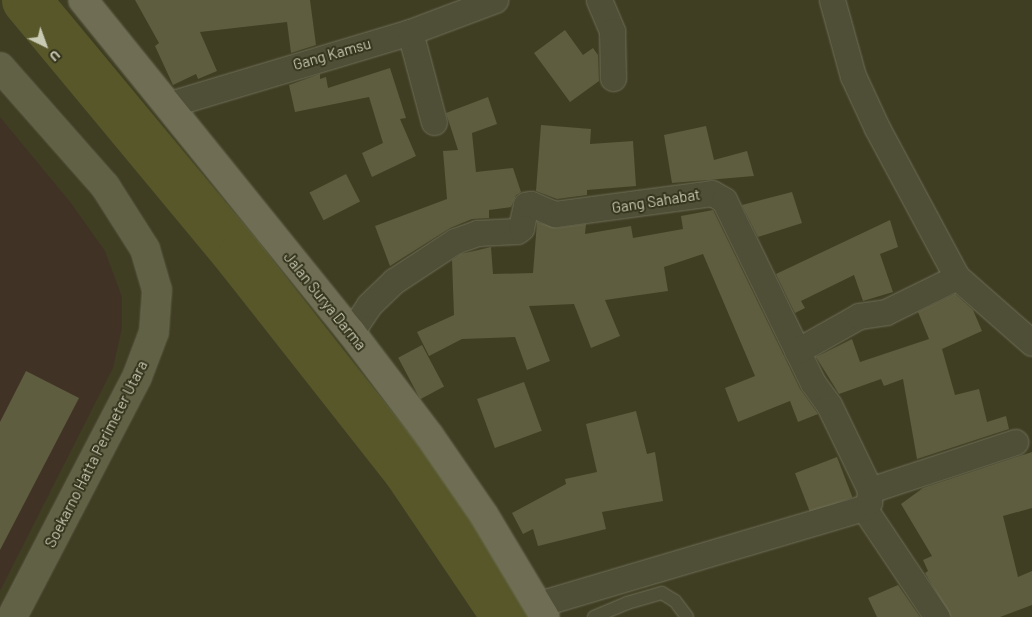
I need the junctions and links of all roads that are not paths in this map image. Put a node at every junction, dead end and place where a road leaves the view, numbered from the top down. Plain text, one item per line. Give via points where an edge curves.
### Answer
1 (83, 0) edge
2 (495, 0) edge
3 (598, 0) edge
4 (832, 0) edge
5 (410, 32) junction
6 (0, 67) edge
7 (613, 78) dead end
8 (167, 105) junction
9 (434, 122) dead end
10 (957, 277) junction
11 (351, 332) junction
12 (1032, 343) edge
13 (797, 350) junction
14 (1015, 442) dead end
15 (867, 499) junction
16 (542, 611) edge
17 (12, 617) edge
18 (594, 617) edge
19 (687, 617) edge
20 (937, 617) edge

1 - 8 main road, Jalan Surya Darma
2 - 5 street, Gang Kamsu
3 - 7 street via 612,31
4 - 10 street via 853,76 877,128
5 - 8 street, Gang Kamsu
5 - 9 street
6 - 17 main road, Soekarno Hatta Perimeter Utara via 105,186 145,249 157,290 154,332 137,377
8 - 11 main road, Jalan Surya Darma
10 - 12 street
10 - 13 street via 886,312 859,316
11 - 13 street, Gang Sahabat via 369,305 394,281 455,241 477,233 517,231 521,228 526,205 555,214 712,193 724,200
11 - 16 main road, Jalan Surya Darma via 463,483
13 - 15 street, Gang Sahabat via 813,384 829,405
14 - 15 street
15 - 16 street
15 - 20 street, Gang Sahabat
18 - 19 lane via 626,603 662,593 675,601

